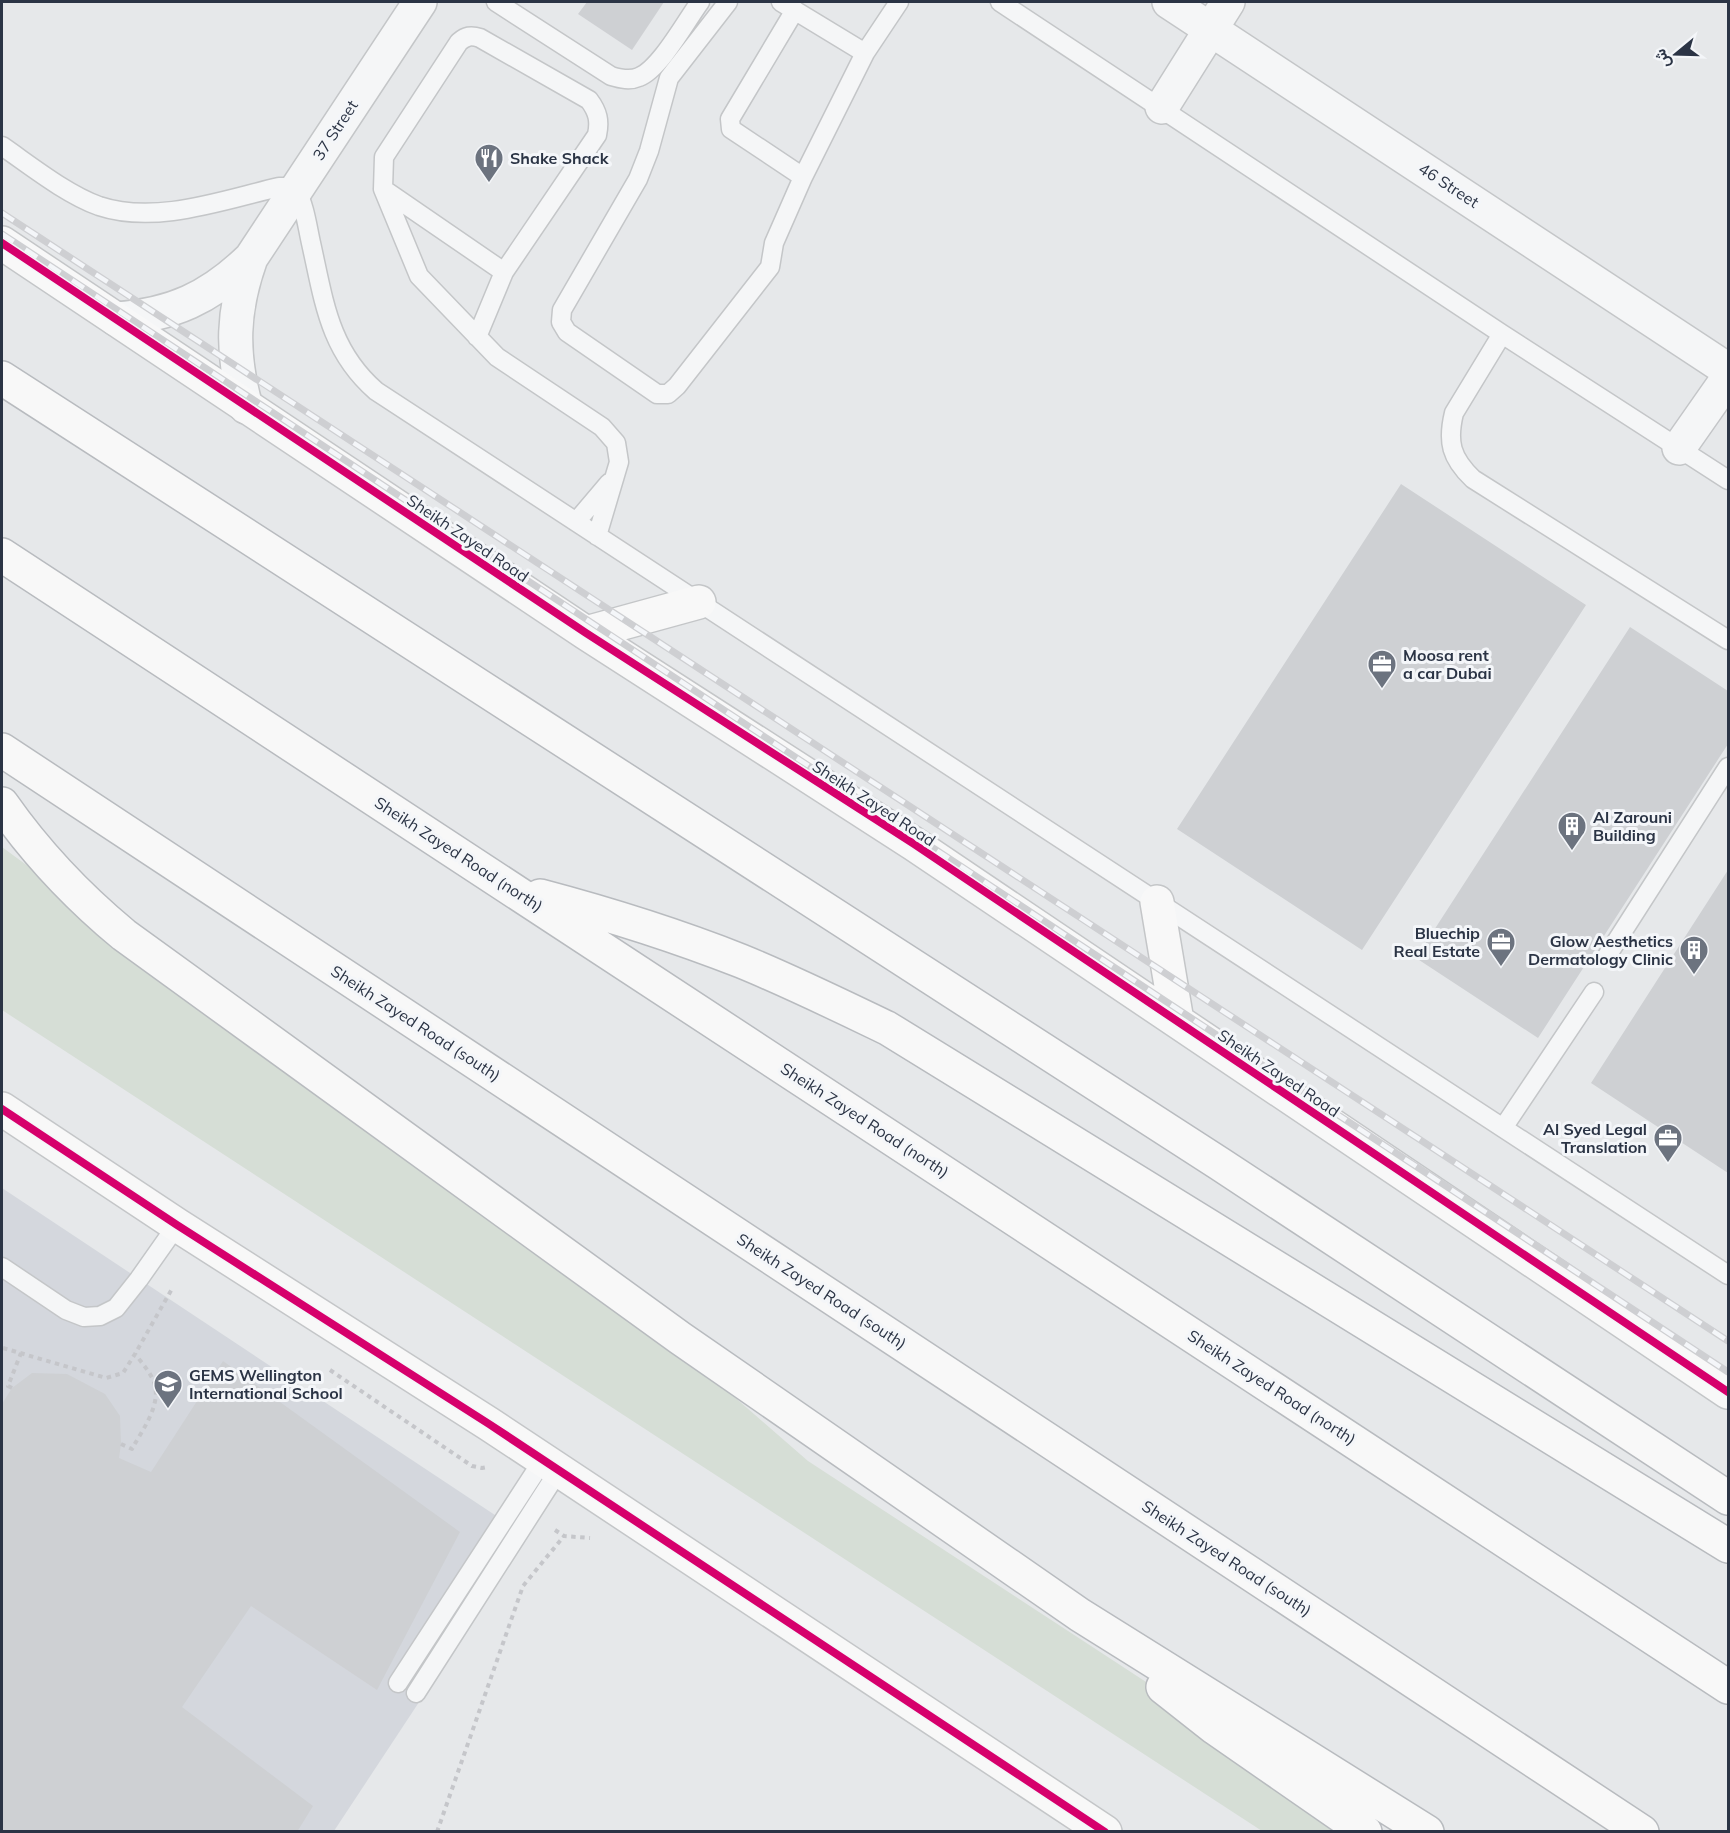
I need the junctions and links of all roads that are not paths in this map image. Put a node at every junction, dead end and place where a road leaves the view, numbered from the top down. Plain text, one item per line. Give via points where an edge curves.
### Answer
1 (420, 2) edge
2 (496, 2) edge
3 (700, 2) edge
4 (728, 2) edge
5 (899, 2) edge
6 (1000, 2) edge
7 (1169, 2) edge
8 (1228, 2) edge
9 (788, 6) edge
10 (518, 7) edge
11 (1211, 29) junction
12 (864, 52) junction
13 (1162, 107) junction
14 (2, 146) edge
15 (803, 177) junction
16 (382, 189) junction
17 (296, 190) junction
18 (2, 243) edge
19 (250, 258) junction
20 (504, 272) junction
21 (116, 319) junction
22 (1502, 333) junction
23 (477, 337) junction
24 (1728, 370) edge
25 (2, 378) edge
26 (1728, 378) edge
27 (246, 407) junction
28 (1679, 448) junction
29 (614, 477) junction
30 (1728, 480) edge
31 (576, 522) junction
32 (597, 536) junction
33 (2, 555) edge
34 (699, 602) junction
35 (586, 633) junction
36 (1728, 640) edge
37 (2, 750) edge
38 (1728, 767) edge
39 (2, 804) edge
40 (513, 889) junction
41 (1157, 902) junction
42 (1607, 956) dead end
43 (1594, 992) dead end
44 (1177, 1021) junction
45 (2, 1109) edge
46 (1503, 1128) junction
47 (177, 1225) junction
48 (2, 1267) edge
49 (1728, 1275) edge
50 (1728, 1392) edge
51 (551, 1465) junction
52 (1728, 1498) edge
53 (1728, 1546) edge
54 (1080, 1615) junction
55 (398, 1683) dead end
56 (1728, 1687) edge
57 (416, 1693) dead end
58 (1105, 1832) edge
59 (1365, 1832) edge
60 (1427, 1832) edge
61 (1642, 1832) edge

1 - 17 street, 37 Street
2 - 10 lane
3 - 10 lane via 658,63 638,78 624,80 611,76
4 - 15 lane via 669,78 638,179 562,310 561,322 567,332 657,394 668,394 770,267 774,243
5 - 12 lane
6 - 13 lane
7 - 11 street, 46 Street
8 - 11 street
9 - 12 lane
9 - 15 lane via 729,125
11 - 13 street
11 - 24 street, 46 Street
12 - 15 lane
13 - 22 lane
14 - 17 lane via 81,198 119,211 159,213 279,187
16 - 20 lane
16 - 20 lane via 384,157 465,37 480,38 589,100 597,111 597,135
16 - 23 lane via 419,276
17 - 19 street, 37 Street
17 - 31 lane via 334,333 350,365 383,396
18 - 21 main road, Sheikh Zayed Road
19 - 21 street, 37 Street via 212,291 189,303 149,316
19 - 27 street, 37 Street via 242,282 235,332 238,374
20 - 23 lane
21 - 27 main road, Sheikh Zayed Road
22 - 28 lane
22 - 36 lane via 1454,413 1450,442 1462,468 1473,479
23 - 29 lane via 497,357 610,434 619,453
25 - 52 main road via 1221,1164
26 - 28 street
27 - 35 main road, Sheikh Zayed Road
28 - 30 lane
29 - 31 lane
29 - 32 lane
31 - 32 lane
32 - 34 lane
33 - 40 main road, Sheikh Zayed Road (north)
34 - 35 main road
34 - 41 lane
35 - 44 main road, Sheikh Zayed Road via 914,844
37 - 61 main road, Sheikh Zayed Road (south)
38 - 42 lane
39 - 54 main road via 56,872 124,935 680,1338
40 - 53 main road via 591,910 742,961 887,1028
40 - 56 main road, Sheikh Zayed Road (north)
41 - 44 main road
41 - 46 lane
43 - 46 lane
44 - 50 main road, Sheikh Zayed Road
45 - 47 main road
46 - 49 lane
47 - 48 lane via 116,1308 100,1316 84,1317 66,1310
47 - 51 main road
51 - 55 lane
51 - 57 lane via 531,1514
51 - 58 main road
54 - 59 main road via 1215,1728
54 - 60 main road

